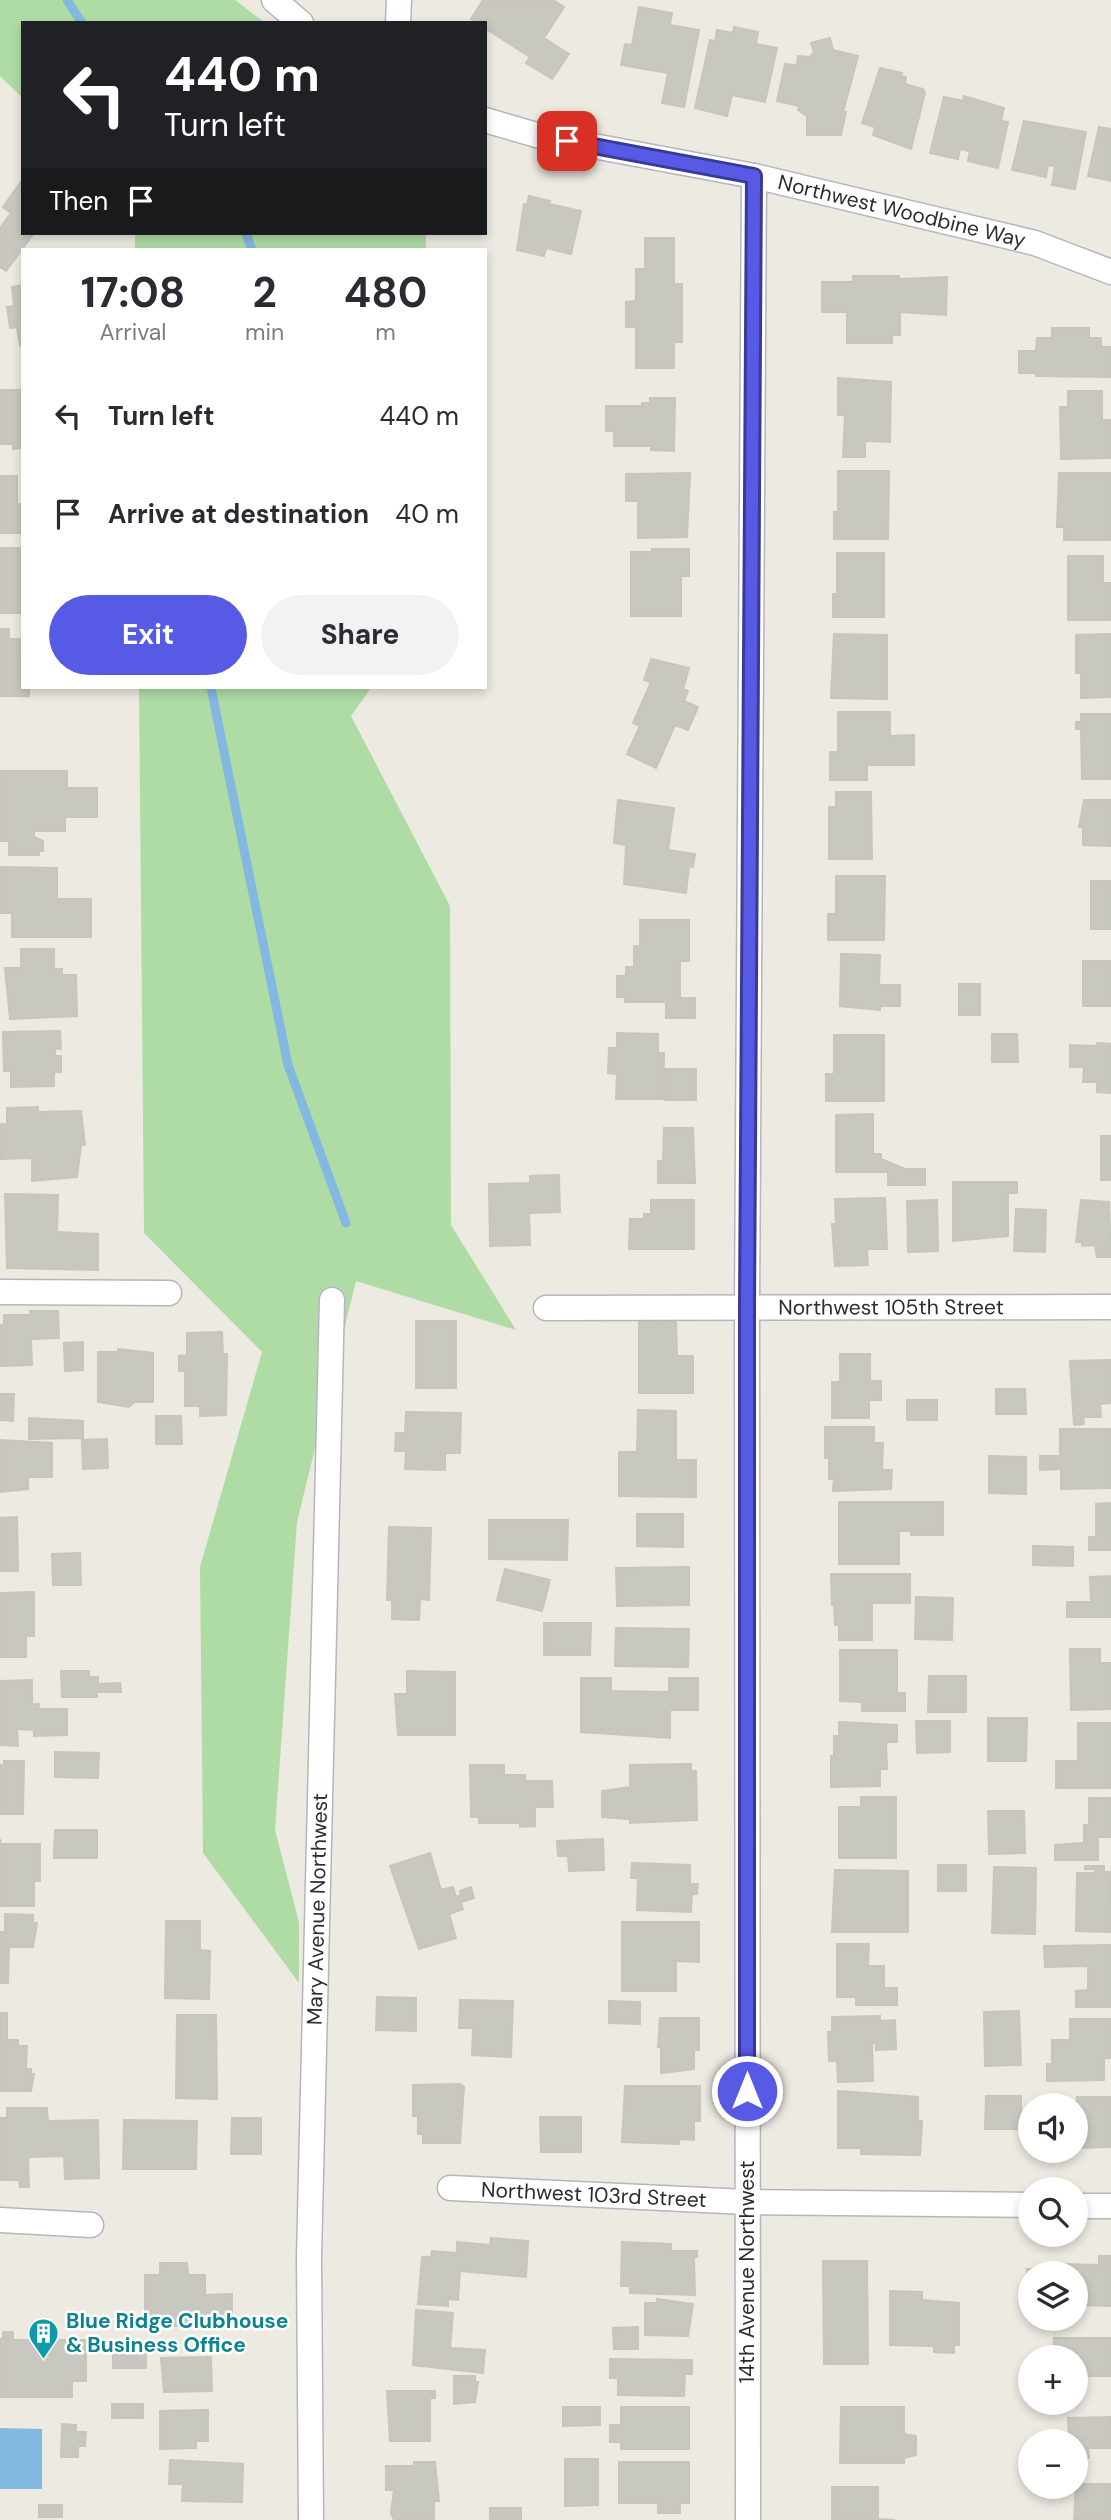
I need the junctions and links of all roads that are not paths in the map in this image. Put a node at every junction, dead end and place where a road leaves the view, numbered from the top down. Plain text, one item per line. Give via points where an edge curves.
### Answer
1 (274, 0) edge
2 (399, 0) edge
3 (298, 21) edge
4 (398, 21) edge
5 (487, 121) edge
6 (754, 176) junction
7 (1111, 272) edge
8 (0, 1292) edge
9 (169, 1293) dead end
10 (332, 1300) dead end
11 (747, 1307) junction
12 (1111, 1307) edge
13 (545, 1308) dead end
14 (450, 2188) dead end
15 (747, 2202) junction
16 (1018, 2205) edge
17 (1088, 2206) edge
18 (1111, 2206) edge
19 (0, 2220) edge
20 (91, 2225) dead end
21 (310, 2520) edge
22 (748, 2520) edge

1 - 3 street
2 - 4 street
5 - 6 street, Northwest Woodbine Way via 540,136
6 - 7 street, Northwest Woodbine Way via 1035,243
6 - 11 street, 14th Avenue Northwest
8 - 9 street
10 - 21 street, Mary Avenue Northwest via 309,2257
11 - 12 street, Northwest 105th Street
11 - 13 street, Northwest 105th Street
11 - 15 street, 14th Avenue Northwest
14 - 15 street, Northwest 103rd Street
15 - 16 street, Northwest 103rd Street
15 - 22 street, 14th Avenue Northwest
17 - 18 street
19 - 20 street

